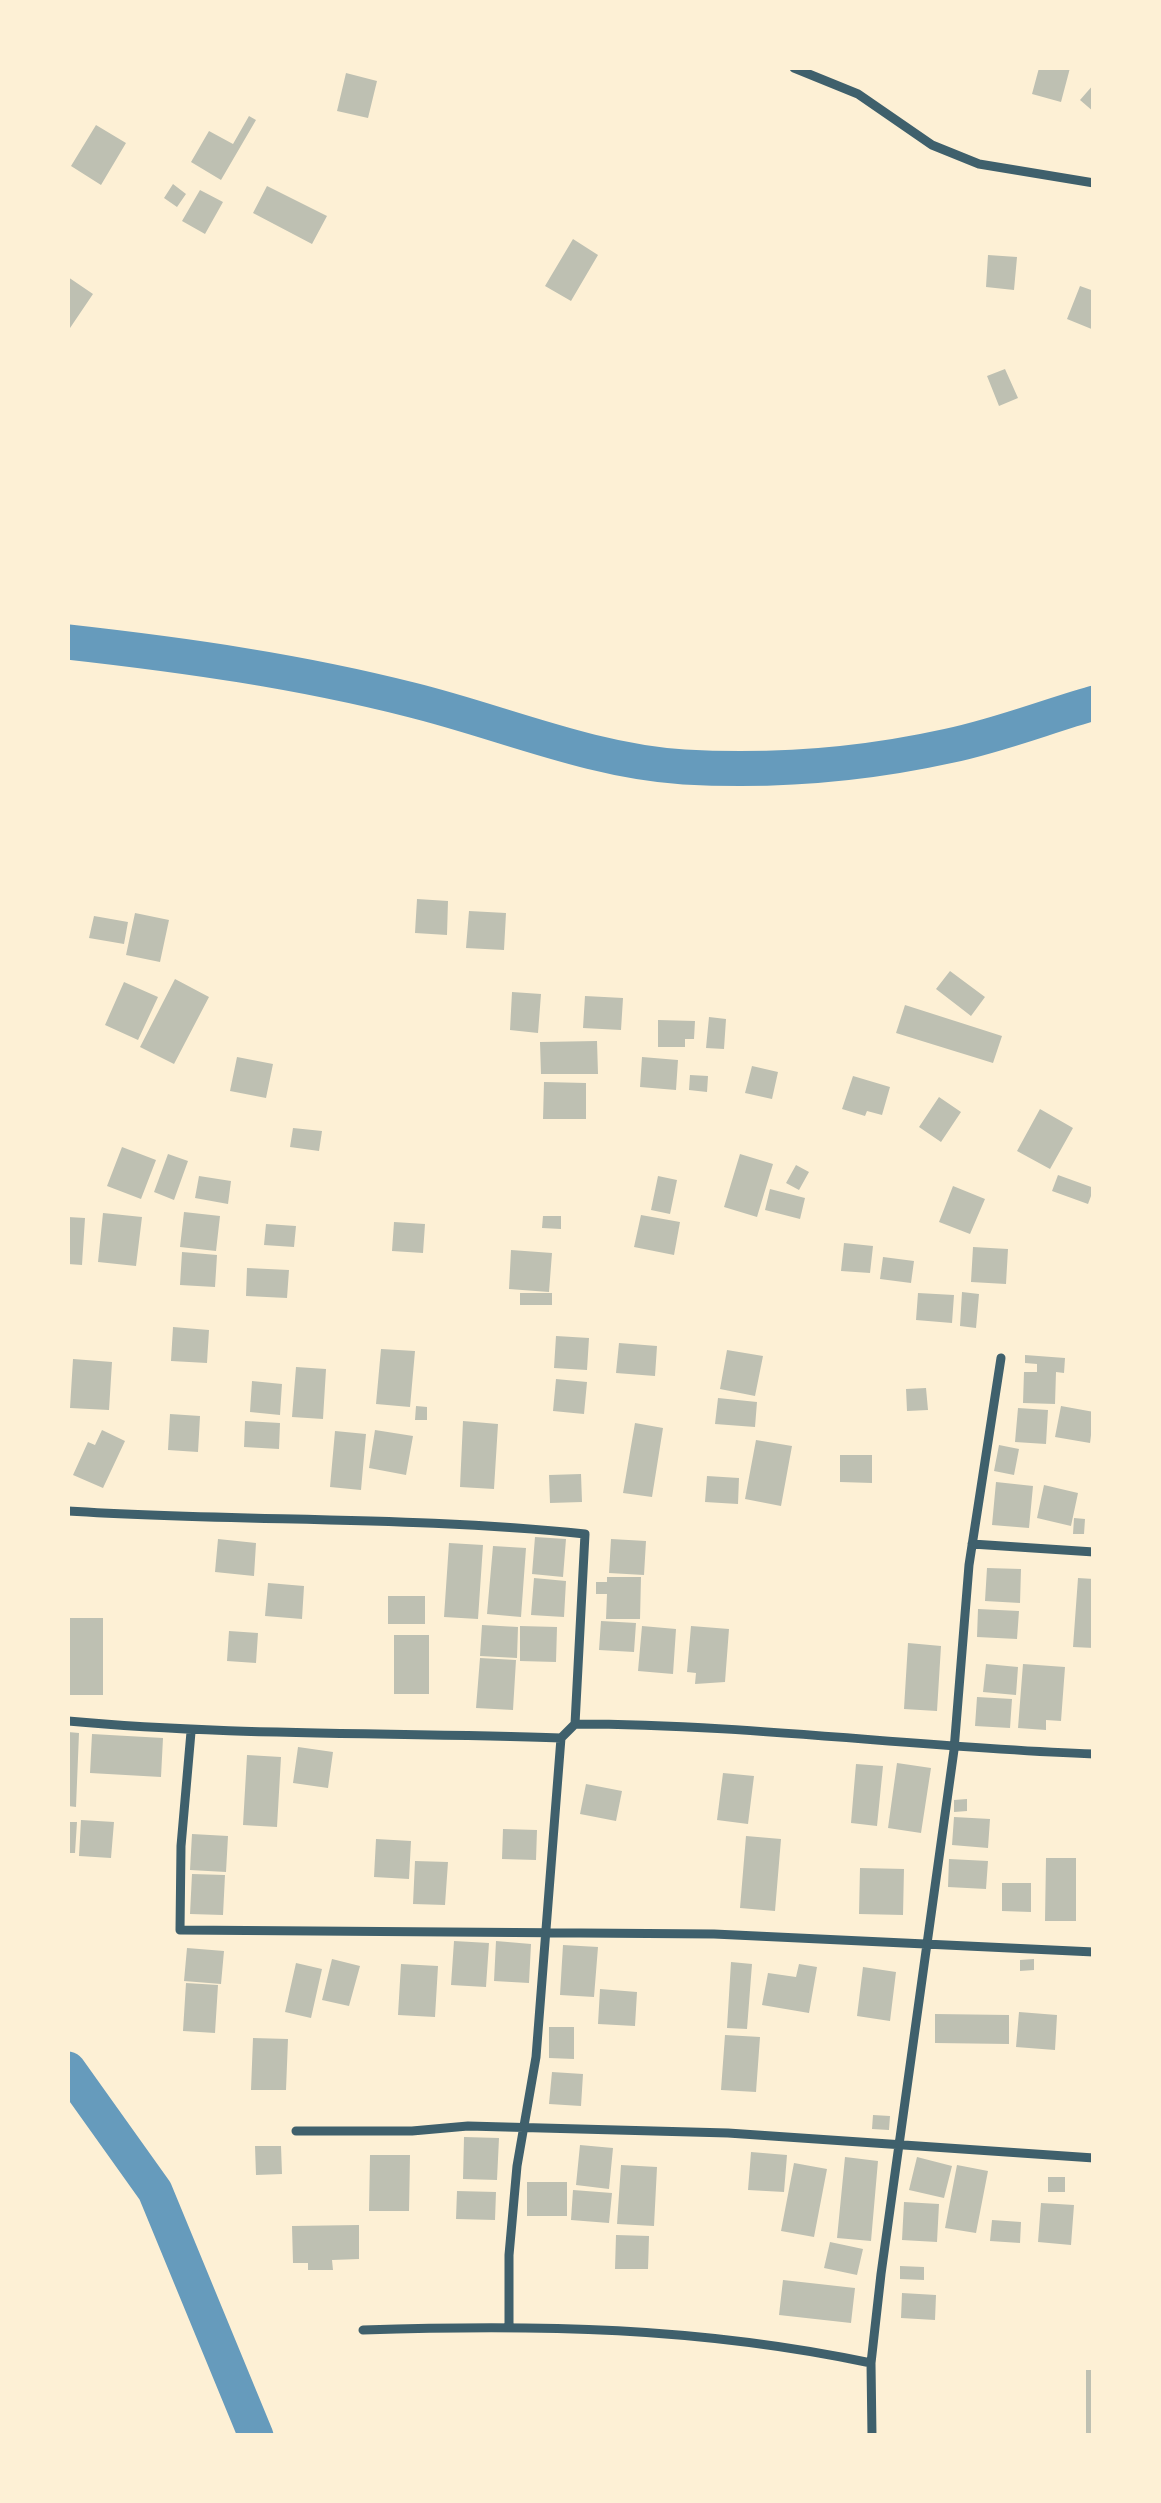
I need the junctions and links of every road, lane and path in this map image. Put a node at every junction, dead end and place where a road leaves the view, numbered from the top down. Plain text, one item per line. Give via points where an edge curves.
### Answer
1 (794, 68) edge
2 (1094, 183) edge
3 (1001, 1358) dead end
4 (68, 1511) edge
5 (972, 1544) junction
6 (1094, 1552) edge
7 (68, 1721) edge
8 (575, 1724) junction
9 (190, 1732) junction
10 (561, 1738) junction
11 (954, 1750) junction
12 (1094, 1754) edge
13 (546, 1933) junction
14 (929, 1946) junction
15 (1094, 1952) edge
16 (526, 2126) junction
17 (296, 2131) dead end
18 (899, 2148) junction
19 (1094, 2158) edge
20 (508, 2325) junction
21 (364, 2330) dead end
22 (870, 2363) junction
23 (872, 2436) edge

1 - 2 street via 858,94 932,145 979,164
3 - 5 street
4 - 8 street via 220,1521 487,1524 585,1534
5 - 6 street
5 - 11 street
7 - 9 street
8 - 10 street
8 - 11 street via 689,1724
9 - 10 street
9 - 13 street via 180,1930
10 - 13 street
11 - 12 street
11 - 14 street
13 - 14 street
13 - 16 street
14 - 15 street
14 - 18 street
16 - 17 street
16 - 18 street
16 - 20 street
18 - 19 street
18 - 22 street
20 - 21 street
20 - 22 street via 769,2342
22 - 23 street

